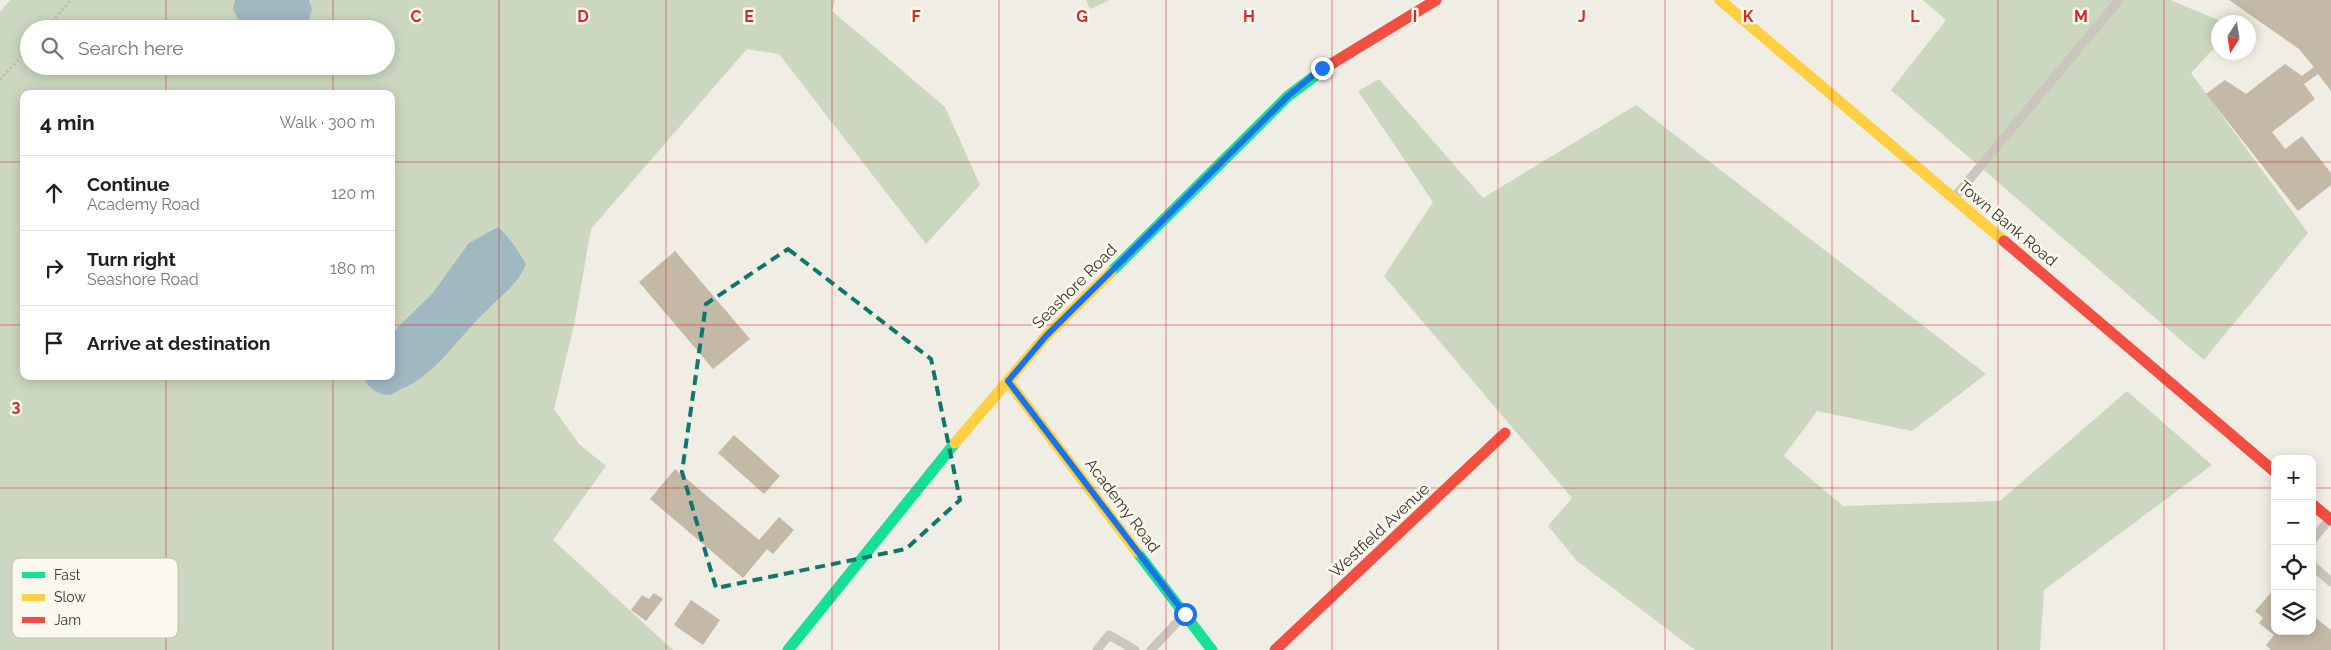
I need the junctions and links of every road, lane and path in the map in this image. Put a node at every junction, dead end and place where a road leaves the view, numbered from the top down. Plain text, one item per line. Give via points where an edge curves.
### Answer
1 (71, 0) edge
2 (1436, 0) edge
3 (1720, 0) edge
4 (2119, 0) edge
5 (53, 20) edge
6 (20, 58) edge
7 (0, 80) edge
8 (1954, 198) junction
9 (1008, 381) junction
10 (1505, 433) dead end
11 (2271, 469) edge
12 (2316, 508) edge
13 (2330, 520) edge
14 (2316, 536) edge
15 (2316, 569) edge
16 (2331, 582) edge
17 (1185, 614) junction
18 (788, 650) edge
19 (1097, 650) edge
20 (1135, 650) edge
21 (1151, 650) edge
22 (1212, 650) edge
23 (1275, 650) edge

1 - 5 path
2 - 9 street, Seashore Road via 1359,44 1288,96 1046,336
3 - 8 street, Town Bank Road
4 - 8 lane
6 - 7 path
8 - 11 street, Town Bank Road
9 - 17 street, Academy Road
9 - 18 street, Seashore Road
10 - 23 street, Westfield Avenue
12 - 13 street
13 - 14 lane
15 - 16 lane
17 - 21 lane
17 - 22 street, Academy Road
19 - 20 lane via 1109,635

